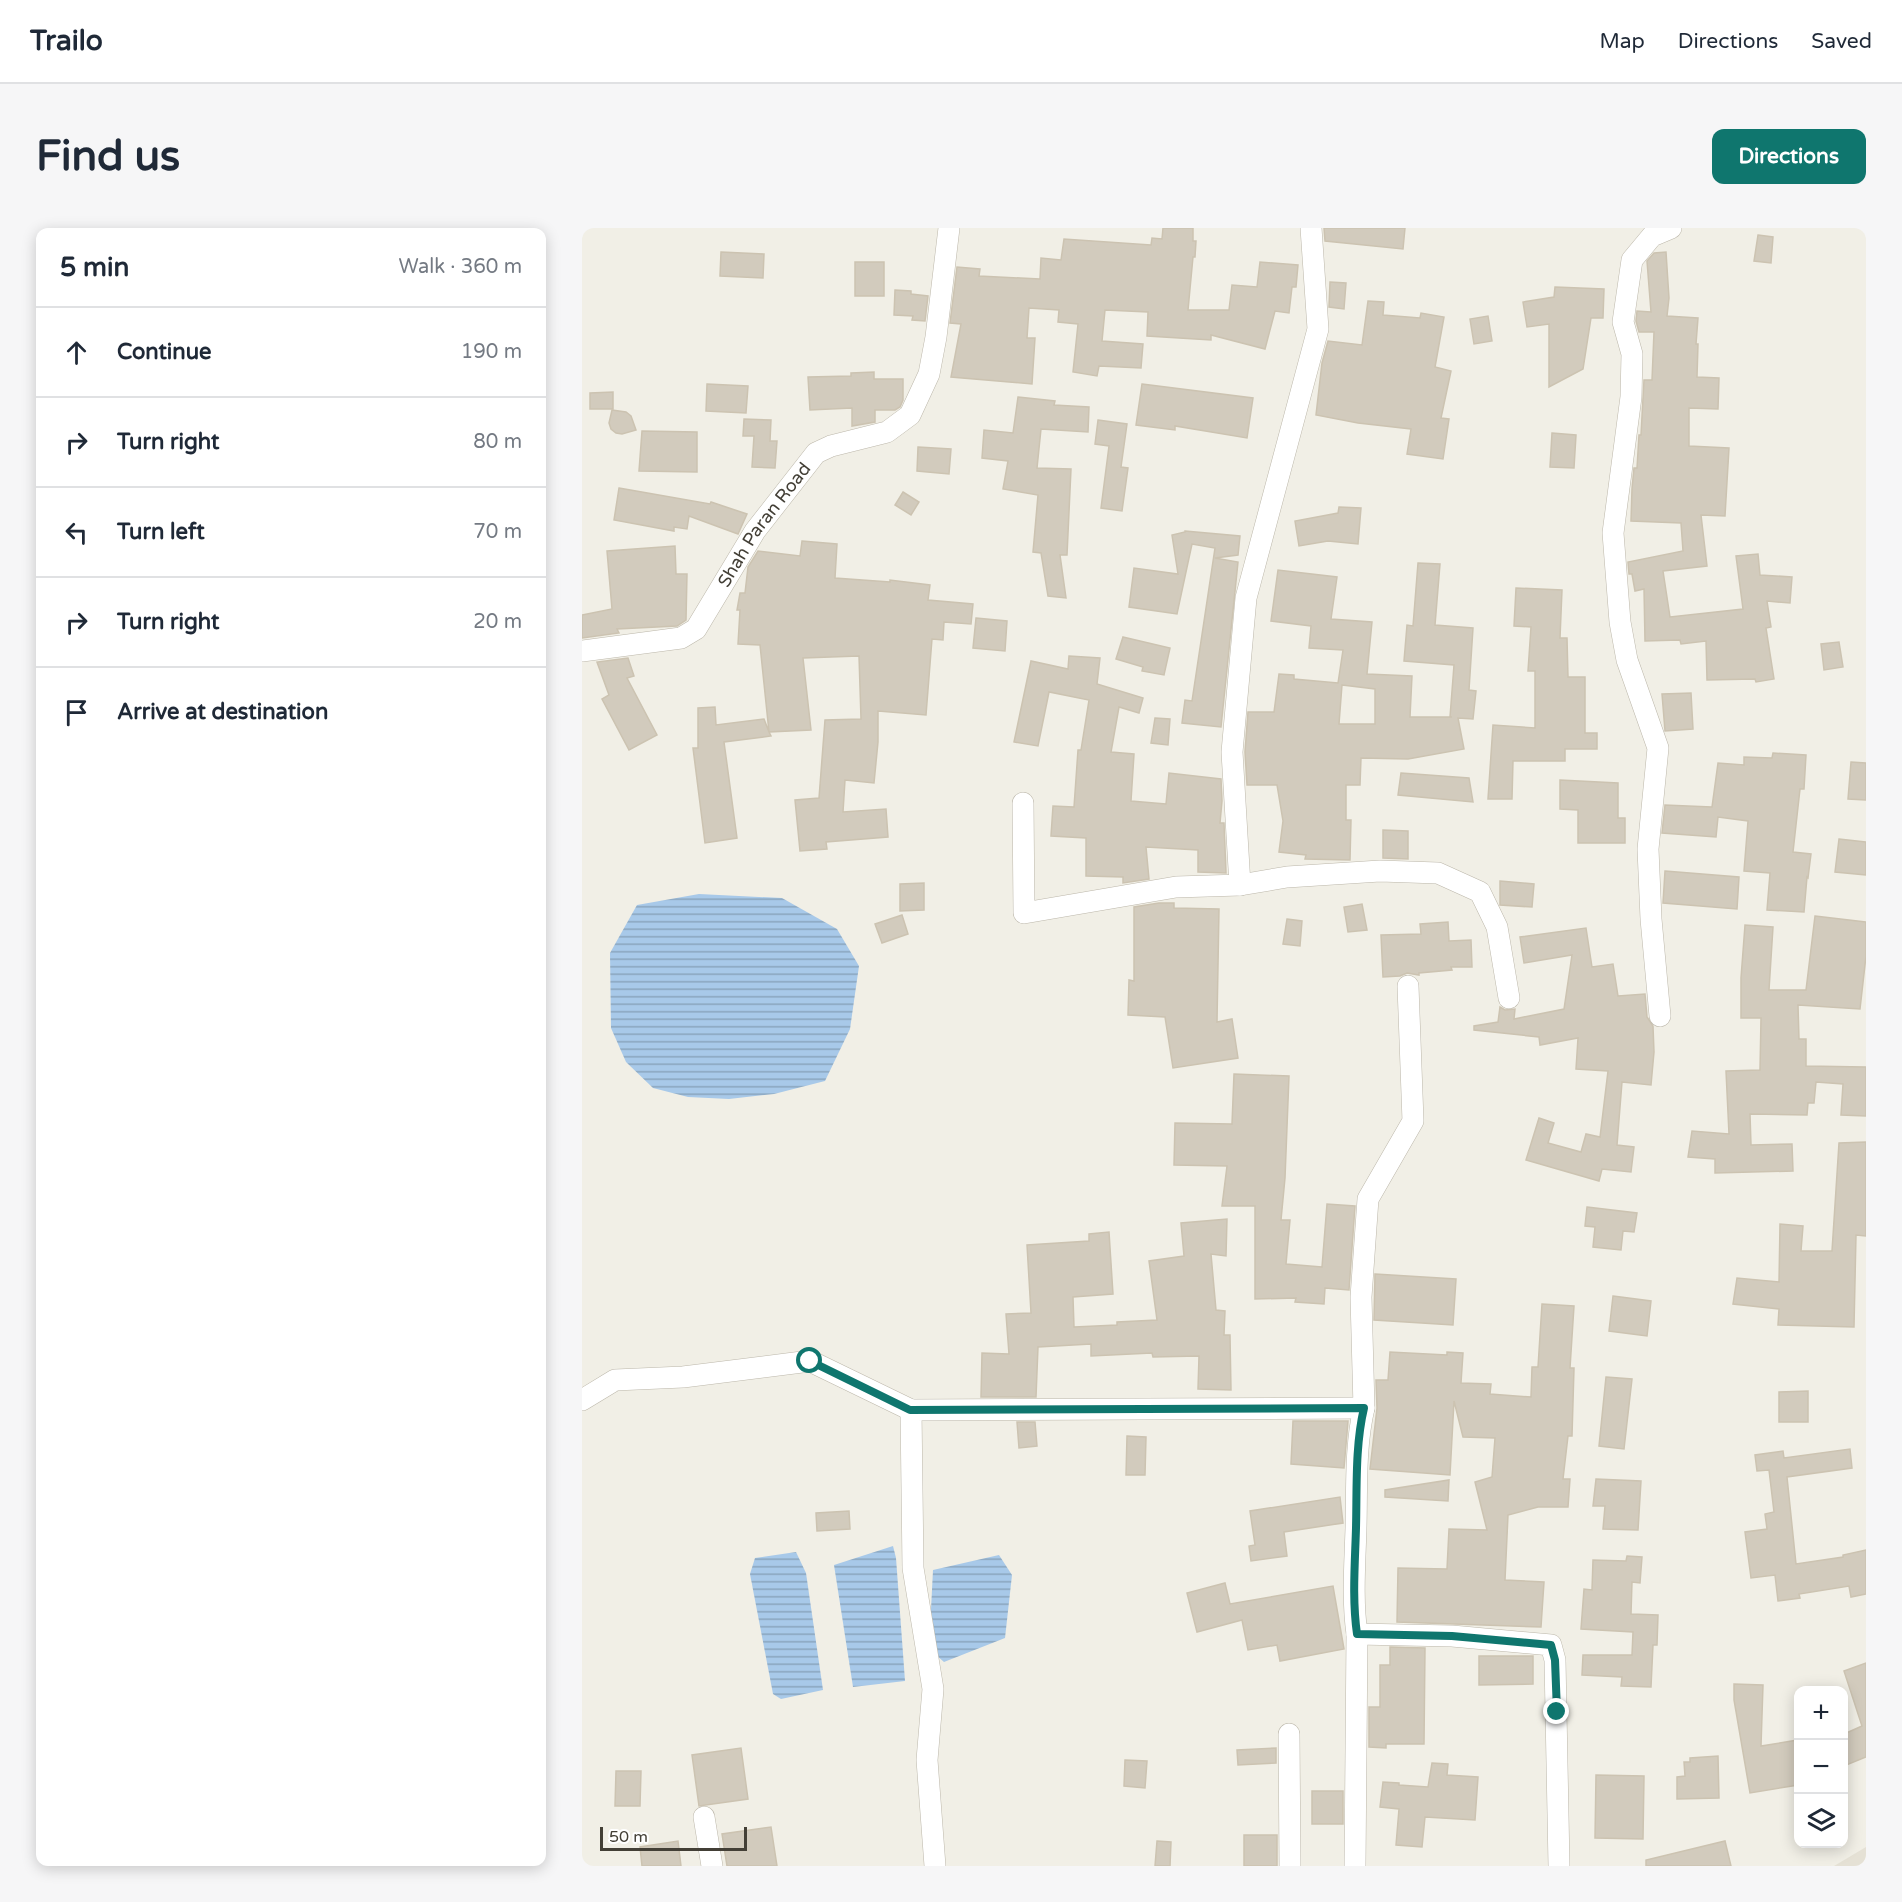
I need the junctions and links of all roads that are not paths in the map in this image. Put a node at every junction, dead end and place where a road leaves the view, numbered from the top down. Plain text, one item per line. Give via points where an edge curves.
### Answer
1 (949, 228) edge
2 (1311, 228) edge
3 (1671, 228) edge
4 (582, 651) edge
5 (1023, 803) dead end
6 (1240, 885) junction
7 (1408, 986) dead end
8 (1509, 998) dead end
9 (1660, 1016) dead end
10 (582, 1400) edge
11 (1364, 1408) junction
12 (910, 1410) junction
13 (1357, 1634) junction
14 (1289, 1734) dead end
15 (704, 1817) dead end
16 (712, 1866) edge
17 (935, 1866) edge
18 (1290, 1866) edge
19 (1355, 1866) edge
20 (1560, 1866) edge

1 - 4 street, Shah Paran Road via 929,374 910,415 886,432 816,453 755,531 696,629 681,638
2 - 6 street via 1318,329 1246,598 1232,752
3 - 9 street via 1652,236 1632,260 1623,322 1632,354 1631,397 1613,533 1627,660 1658,748 1648,849
5 - 6 street via 1024,913 1176,887
6 - 8 street via 1287,876 1380,871 1438,873 1480,892 1497,927
7 - 11 street via 1413,1122 1368,1199 1361,1297
10 - 12 street via 615,1380 683,1377 810,1361
11 - 12 street
11 - 13 street via 1356,1481
12 - 17 street via 913,1568 933,1689 927,1760
13 - 19 street
13 - 20 street via 1452,1636 1551,1645 1556,1681
14 - 18 street
15 - 16 street

